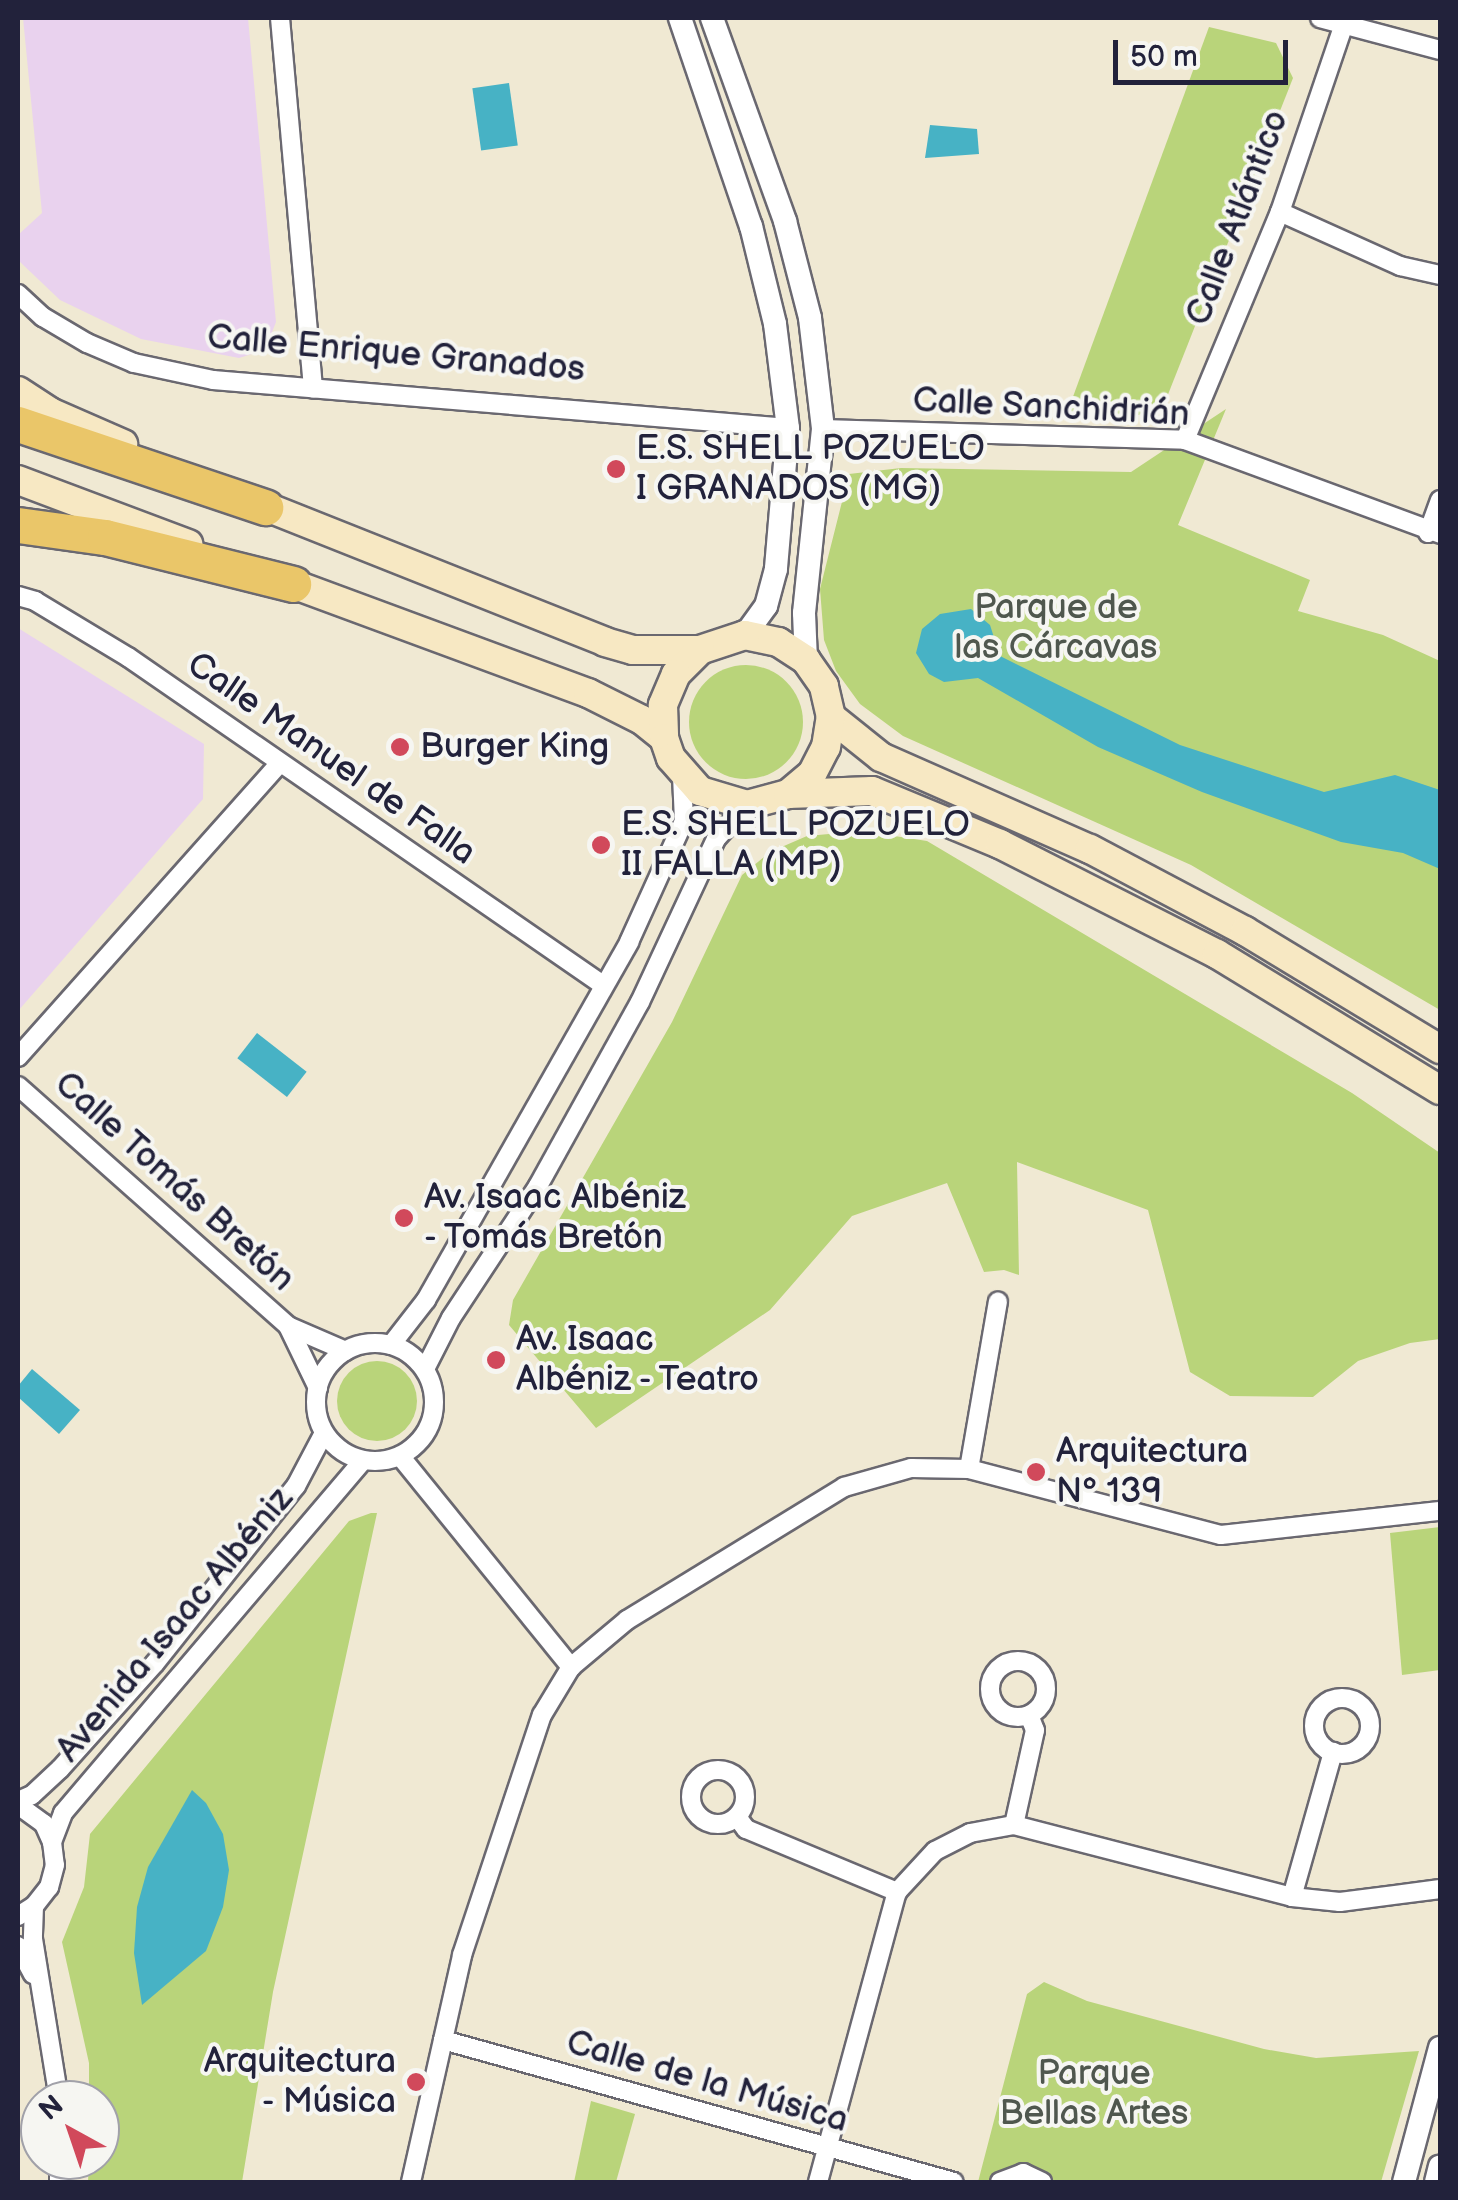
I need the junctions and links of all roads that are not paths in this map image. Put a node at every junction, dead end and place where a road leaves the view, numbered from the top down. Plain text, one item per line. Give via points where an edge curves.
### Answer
1 (280, 18) edge
2 (680, 18) edge
3 (712, 18) edge
4 (1320, 18) edge
5 (1345, 20) edge
6 (1440, 50) edge
7 (1280, 212) junction
8 (1440, 276) edge
9 (18, 294) edge
10 (313, 389) junction
11 (18, 392) edge
12 (18, 424) edge
13 (788, 428) junction
14 (823, 429) junction
15 (1185, 440) junction
16 (18, 480) edge
17 (1440, 500) edge
18 (265, 508) junction
19 (18, 525) edge
20 (1434, 533) edge
21 (293, 584) junction
22 (18, 596) edge
23 (745, 636) junction
24 (700, 650) junction
25 (806, 660) junction
26 (831, 717) junction
27 (664, 738) junction
28 (279, 764) junction
29 (682, 775) junction
30 (788, 794) junction
31 (747, 805) junction
32 (603, 985) junction
33 (1440, 1049) edge
34 (18, 1057) edge
35 (18, 1086) edge
36 (1440, 1090) edge
37 (998, 1300) dead end
38 (288, 1326) junction
39 (391, 1345) junction
40 (346, 1351) junction
41 (424, 1368) junction
42 (318, 1388) junction
43 (324, 1433) junction
44 (400, 1456) junction
45 (363, 1461) junction
46 (968, 1469) junction
47 (1440, 1511) edge
48 (571, 1667) junction
49 (1030, 1714) dead end
50 (1333, 1752) dead end
51 (18, 1803) edge
52 (737, 1817) dead end
53 (1014, 1825) junction
54 (52, 1842) junction
55 (1440, 1889) edge
56 (897, 1892) junction
57 (1292, 1897) junction
58 (34, 1906) junction
59 (18, 1916) edge
60 (18, 1946) edge
61 (40, 1988) junction
62 (444, 2040) junction
63 (1440, 2048) edge
64 (56, 2080) edge
65 (826, 2150) junction
66 (1440, 2166) edge
67 (412, 2182) edge
68 (818, 2182) edge
69 (954, 2182) edge
70 (1000, 2182) edge
71 (1042, 2182) edge
72 (1404, 2182) edge
73 (1436, 2182) edge

1 - 10 street
2 - 13 street via 752,226 776,324
3 - 14 street via 786,221 810,318
4 - 5 street
5 - 6 street
5 - 7 street, Calle Atlántico
7 - 8 street via 1400,266
7 - 15 street, Calle Atlántico
9 - 10 street, Calle Enrique Granados via 86,343 134,363 213,380
10 - 13 street, Calle Enrique Granados
11 - 18 main road
12 - 18 highway
13 - 23 street via 776,569 766,606
14 - 15 street, Calle Sanchidrián
14 - 25 street via 804,613
15 - 20 street, Calle Sanchidrián
16 - 21 main road
17 - 20 street
18 - 24 main road via 606,642 633,650
19 - 21 highway via 105,537
21 - 27 main road via 588,693
22 - 28 street, Calle Manuel de Falla via 128,657
23 - 24 main road
23 - 25 main road via 778,642
24 - 27 main road via 676,674 664,705
25 - 26 main road via 824,686
26 - 30 main road via 812,774
26 - 33 main road via 881,757 1107,858 1358,996
27 - 29 main road
28 - 32 street, Calle Manuel de Falla
28 - 34 street
29 - 31 main road via 700,791
29 - 32 street via 684,820 630,942
30 - 31 main road
30 - 36 main road via 872,791 1000,844 1217,954
31 - 41 street via 716,839 622,1034 538,1186
32 - 39 street via 426,1300
35 - 38 street, Calle Tomás Bretón
37 - 46 street
38 - 40 street, Calle Tomás Bretón
38 - 42 street, Calle Tomás Bretón
39 - 40 street via 368,1343
39 - 41 street
40 - 42 street via 328,1366
41 - 44 street via 435,1408 429,1428
42 - 43 street via 316,1411
43 - 45 street via 340,1451
43 - 51 street, Avenida Isaac Albéniz via 296,1486 156,1663 60,1769
44 - 45 street
44 - 48 street
45 - 54 street, Avenida Isaac Albéniz via 64,1813
46 - 47 street via 1221,1534
46 - 48 street via 911,1468 844,1487 626,1620
48 - 62 street via 542,1715 462,1955
49 - 53 street via 1035,1730
50 - 57 street
51 - 54 street via 44,1824
52 - 56 street via 746,1829
53 - 56 street via 970,1832 935,1851
53 - 57 street
54 - 58 street via 49,1888
55 - 57 street via 1340,1902
56 - 65 street
58 - 59 street
58 - 61 street
60 - 61 street
61 - 64 street
62 - 65 street, Calle de la Música
62 - 67 street
63 - 72 street
65 - 68 street
65 - 69 street, Calle de la Música
66 - 73 street
70 - 71 street via 1023,2173

